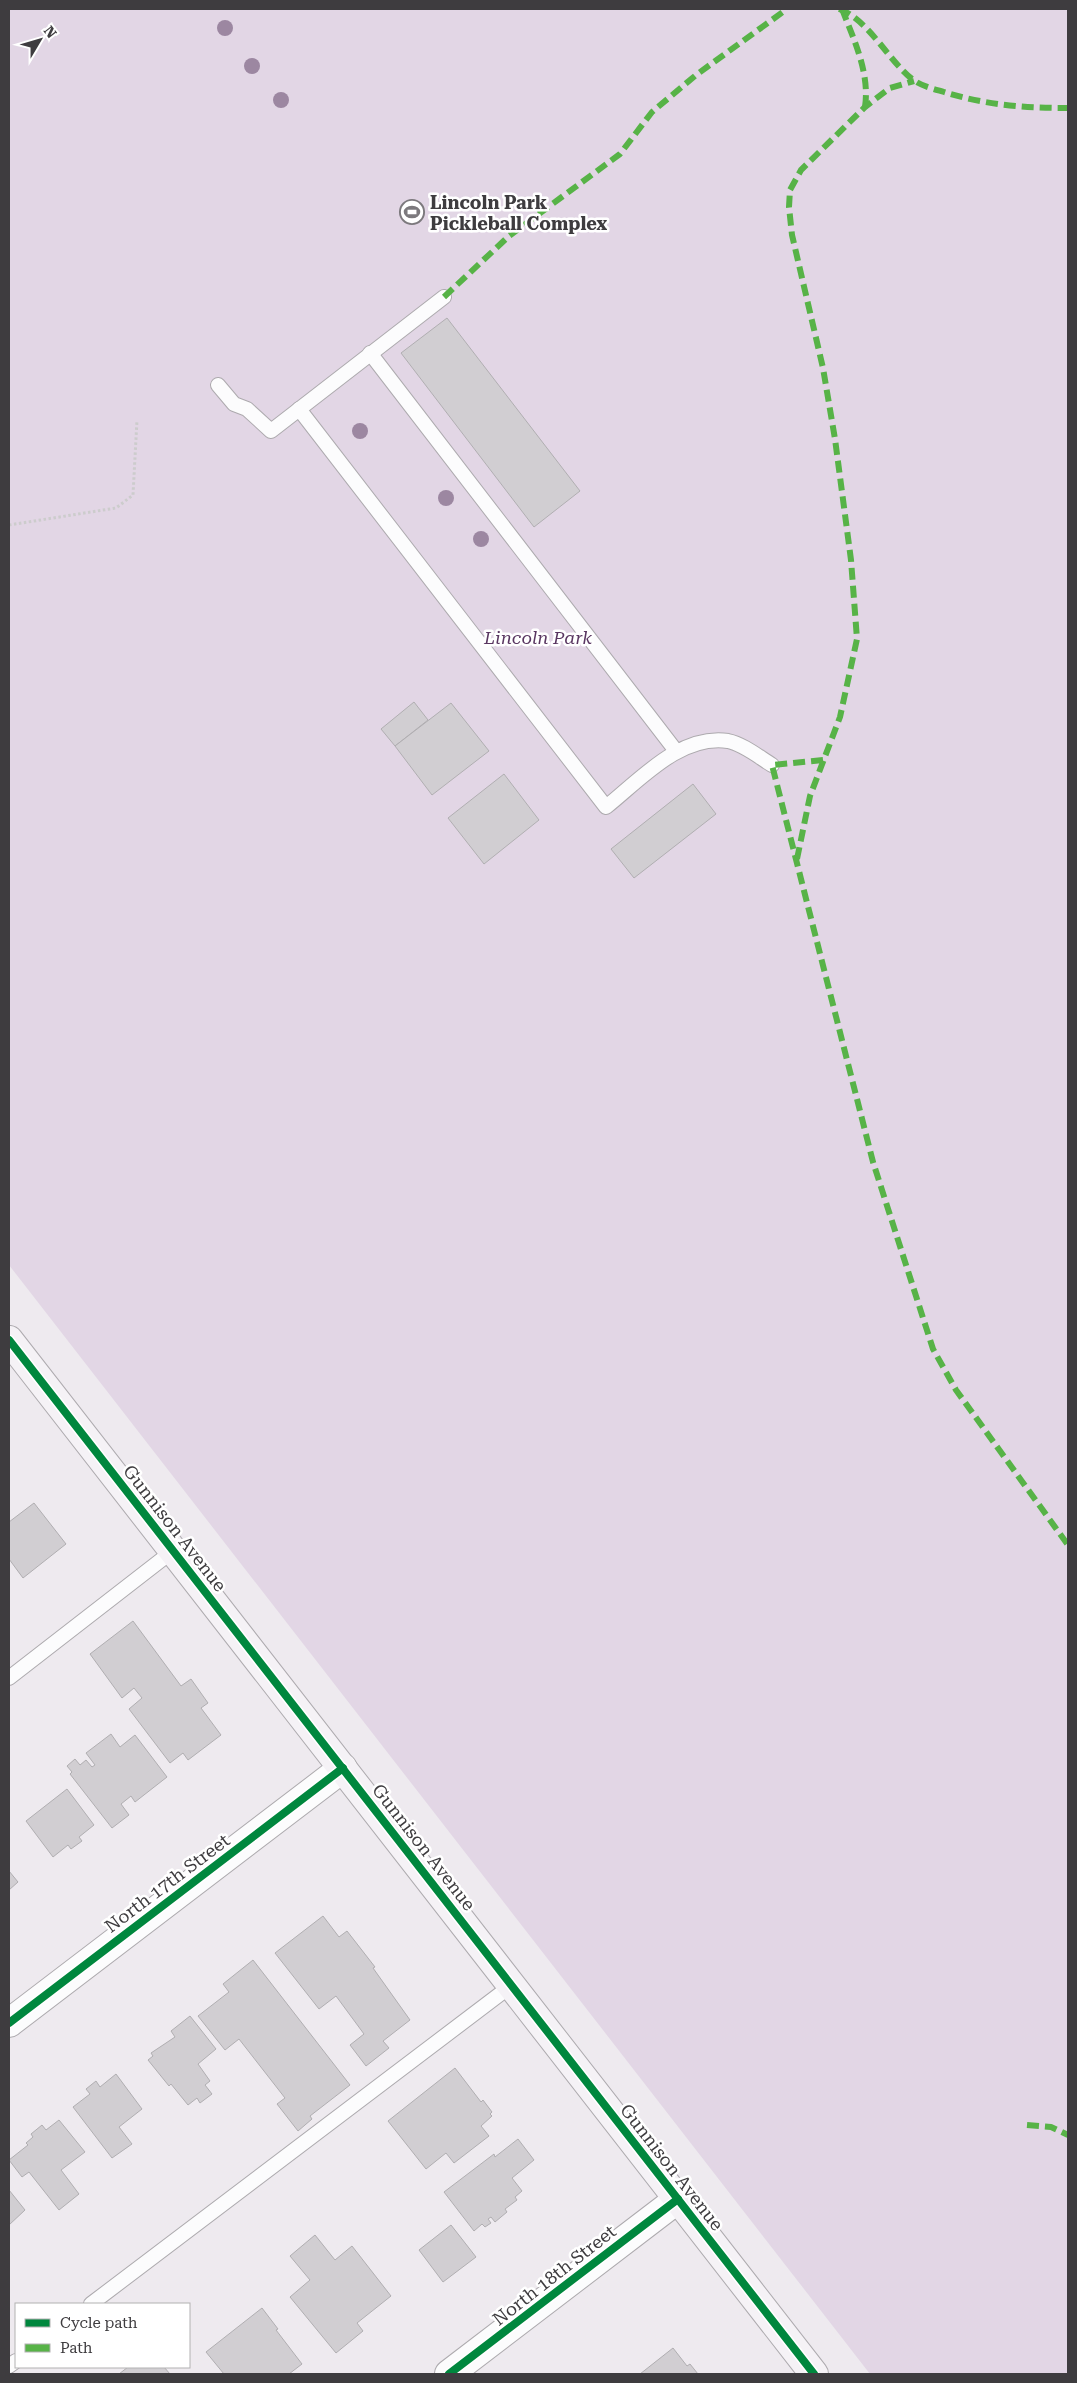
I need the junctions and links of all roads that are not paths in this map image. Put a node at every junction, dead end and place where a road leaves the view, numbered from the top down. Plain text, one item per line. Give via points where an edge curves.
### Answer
1 (444, 297) dead end
2 (370, 353) junction
3 (218, 385) dead end
4 (299, 409) junction
5 (676, 751) junction
6 (772, 764) dead end
7 (9, 1340) edge
8 (174, 1550) junction
9 (9, 1678) edge
10 (343, 1768) junction
11 (512, 1985) junction
12 (9, 2023) edge
13 (678, 2199) junction
14 (92, 2303) edge
15 (450, 2374) edge
16 (814, 2374) edge

1 - 2 lane
2 - 4 lane
2 - 5 lane
3 - 4 lane via 234,404 248,409 271,431
4 - 5 lane via 606,807
5 - 6 lane via 702,742 729,741
7 - 8 street, Gunnison Avenue
8 - 9 lane
8 - 10 street, Gunnison Avenue
10 - 11 street, Gunnison Avenue
10 - 12 street, North 17th Street
11 - 13 street, Gunnison Avenue
11 - 14 lane
13 - 15 street, North 18th Street
13 - 16 street, Gunnison Avenue

